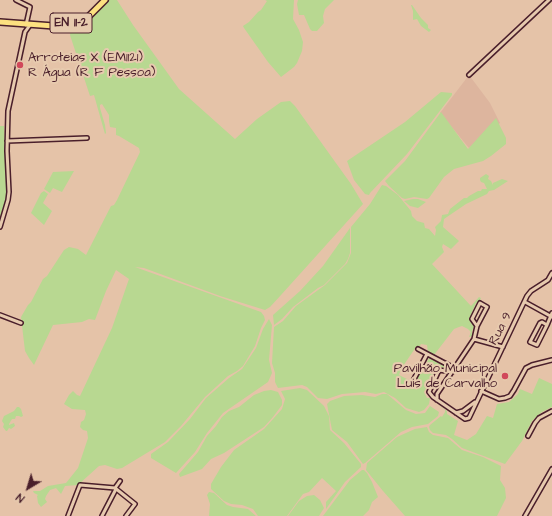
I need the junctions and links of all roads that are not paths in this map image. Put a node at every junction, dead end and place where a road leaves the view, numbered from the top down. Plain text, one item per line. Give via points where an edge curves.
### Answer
1 (16, 0) edge
2 (105, 0) edge
3 (549, 0) edge
4 (0, 22) edge
5 (26, 25) junction
6 (24, 32) junction
7 (469, 75) dead end
8 (87, 138) dead end
9 (7, 141) junction
10 (0, 227) edge
11 (552, 273) edge
12 (525, 302) junction
13 (0, 314) edge
14 (551, 316) edge
15 (21, 324) dead end
16 (547, 325) junction
17 (477, 326) junction
18 (474, 340) junction
19 (503, 346) junction
20 (418, 349) dead end
21 (427, 354) junction
22 (552, 360) edge
23 (453, 370) junction
24 (414, 379) dead end
25 (482, 390) junction
26 (437, 400) junction
27 (476, 401) junction
28 (552, 411) edge
29 (456, 413) junction
30 (528, 436) dead end
31 (552, 469) edge
32 (120, 481) dead end
33 (116, 489) junction
34 (68, 516) edge
35 (102, 516) edge
36 (126, 516) edge
37 (525, 516) edge

1 - 5 street via 30,7
2 - 5 main road, EN 11-2 via 89,16 77,22 54,26
3 - 7 street
4 - 5 main road, EN 11-2
5 - 6 street
5 - 6 street
6 - 9 street via 8,111
8 - 9 street
9 - 10 street via 9,192
11 - 12 street, Rua 9 via 548,280 531,291
12 - 14 street
12 - 19 street, Rua 9
13 - 15 street
14 - 16 street
16 - 16 street via 540,323 530,342 536,345
17 - 17 street via 472,319 480,303 487,306
17 - 18 street
18 - 19 street
18 - 23 street
19 - 25 street, Rua 9
20 - 21 street
21 - 23 street
21 - 24 street
22 - 25 street via 526,368 510,396 499,399
23 - 26 street via 437,394
23 - 26 street via 439,370 429,392
25 - 27 street, Rua 9
26 - 29 street
27 - 29 street, Rua 9
27 - 29 street, Rua 9 via 469,418 465,419
28 - 30 street via 539,418
31 - 37 street
32 - 33 street
33 - 34 street via 80,485
33 - 35 street
33 - 36 street via 135,504

